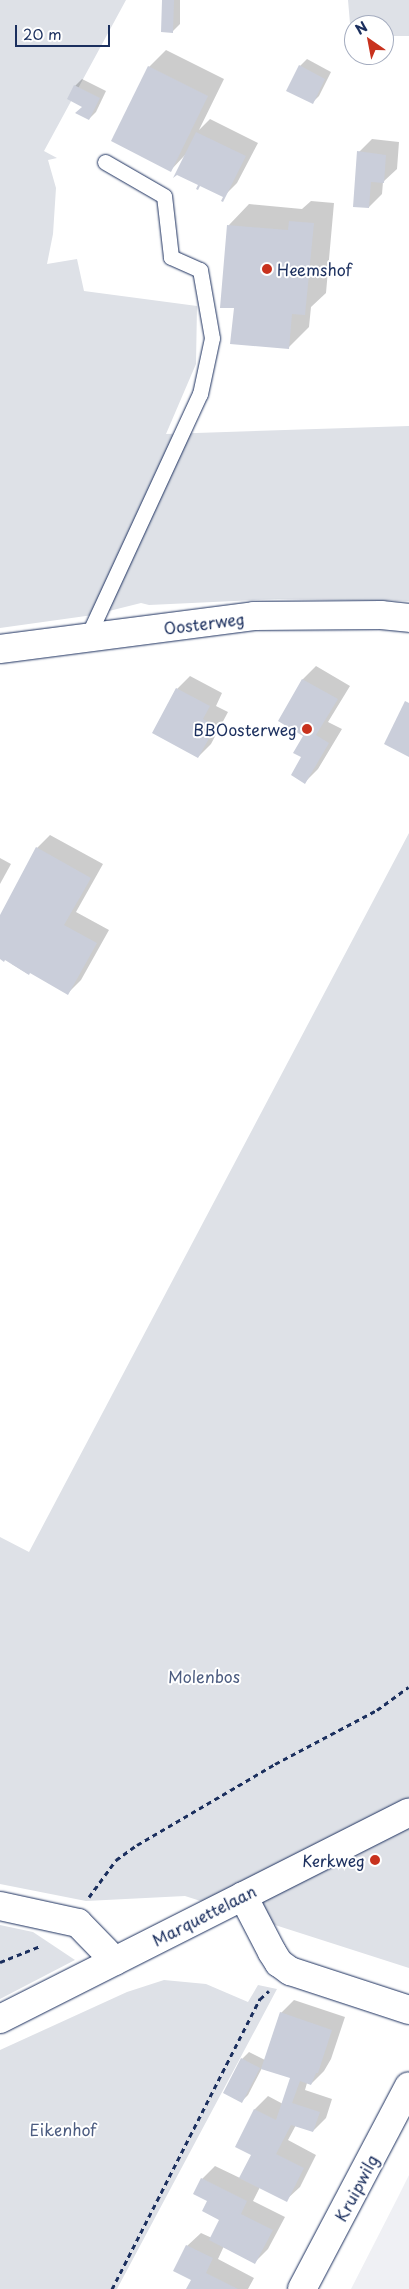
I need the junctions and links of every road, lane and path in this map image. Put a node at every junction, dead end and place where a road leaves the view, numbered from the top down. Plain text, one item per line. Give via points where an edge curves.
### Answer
1 (105, 162) dead end
2 (409, 618) edge
3 (87, 638) junction
4 (0, 649) edge
5 (409, 1686) edge
6 (409, 1812) edge
7 (243, 1896) junction
8 (0, 1906) edge
9 (78, 1923) junction
10 (115, 1961) junction
11 (290, 1971) junction
12 (409, 2010) edge
13 (0, 2019) edge
14 (409, 2086) edge
15 (112, 2289) edge
16 (302, 2289) edge

1 - 3 lane via 164,196 171,257 200,270 212,338 200,394
2 - 3 street, Oosterweg via 381,615 254,616
3 - 4 street, Oosterweg
5 - 9 path via 376,1710 275,1764 116,1860 86,1901
6 - 7 street, Marquettelaan
7 - 10 street, Marquettelaan
7 - 11 street via 272,1952
8 - 9 street
9 - 10 street
10 - 13 street, Marquettelaan
11 - 12 street
11 - 15 path via 260,1999
14 - 16 street, Kruipwilg

